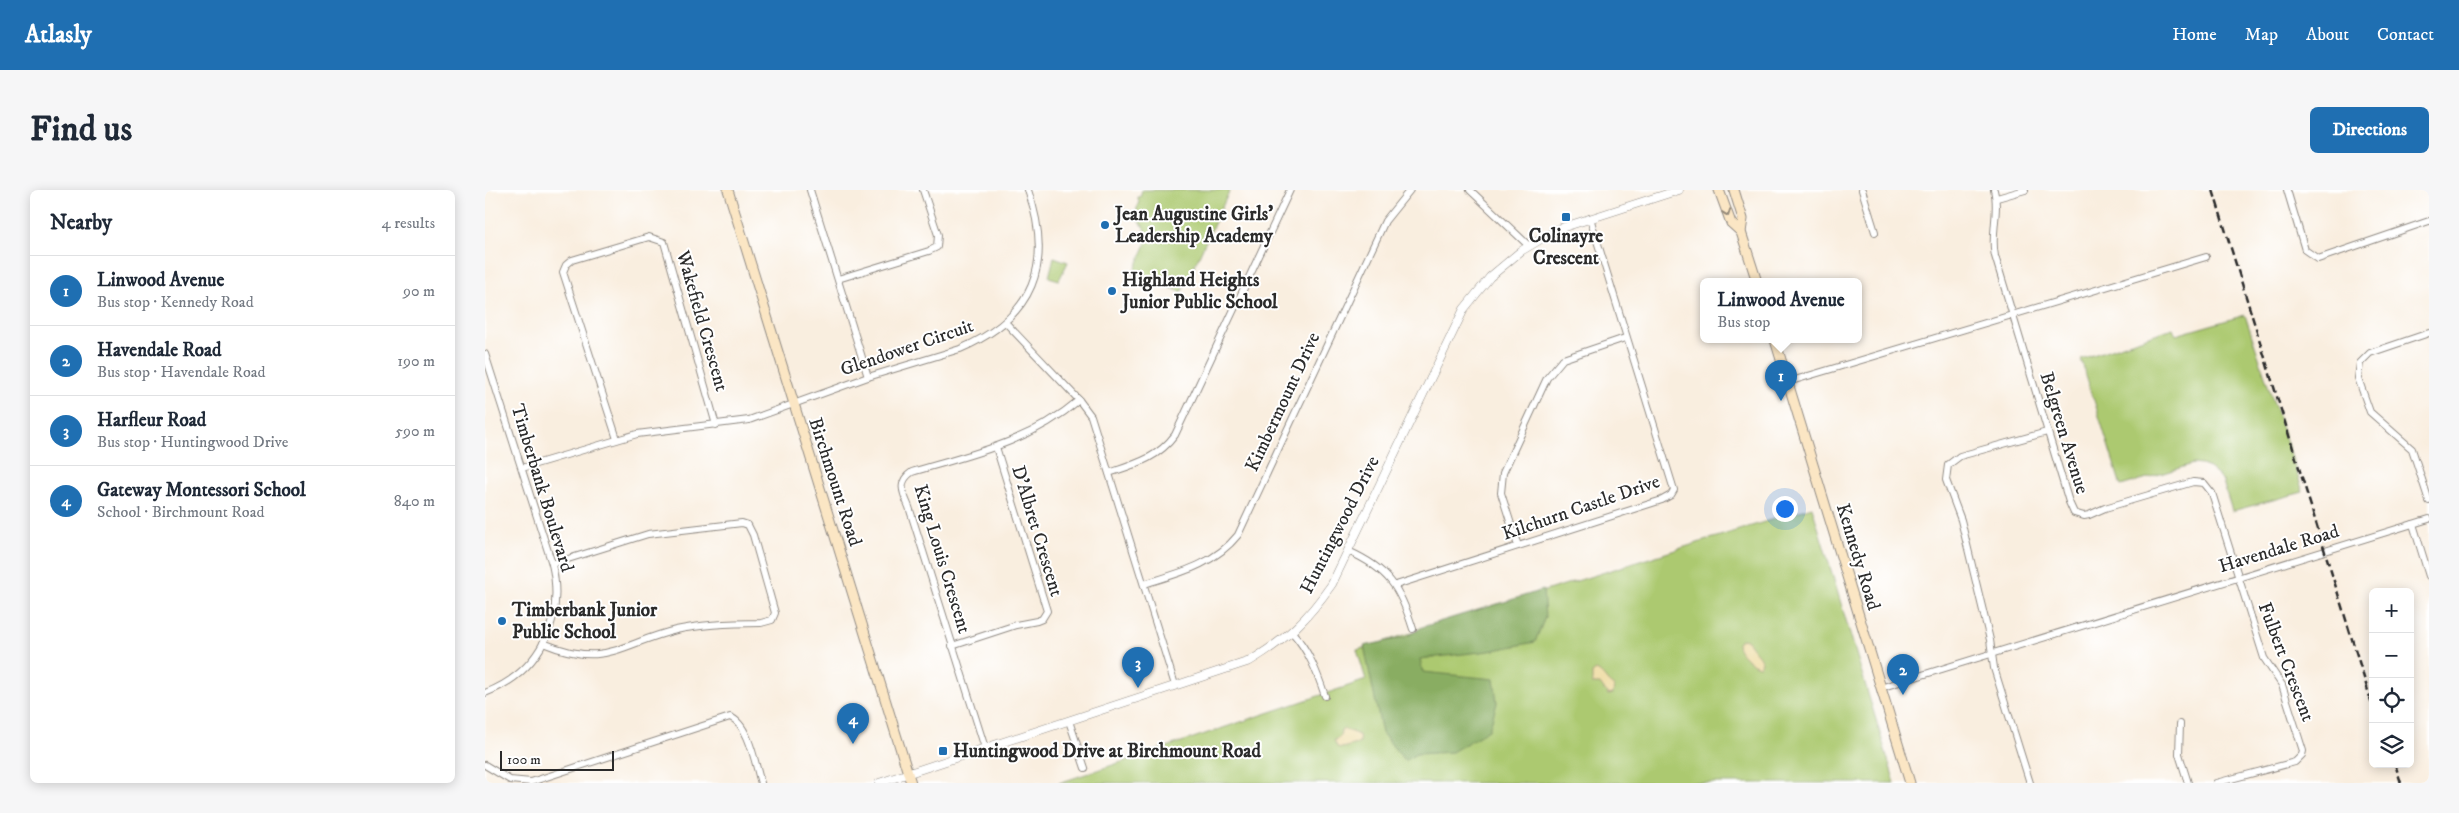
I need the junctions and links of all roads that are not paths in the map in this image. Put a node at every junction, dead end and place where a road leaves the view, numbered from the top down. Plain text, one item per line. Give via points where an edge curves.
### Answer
1 (728, 190) edge
2 (810, 190) edge
3 (923, 190) edge
4 (1028, 190) edge
5 (1290, 190) edge
6 (1410, 190) edge
7 (1470, 190) edge
8 (1679, 190) edge
9 (1719, 190) edge
10 (1734, 190) edge
11 (1862, 190) edge
12 (1994, 190) edge
13 (2025, 190) edge
14 (2287, 190) edge
15 (1997, 198) junction
16 (1589, 218) junction
17 (2429, 221) edge
18 (1741, 232) junction
19 (1875, 232) dead end
20 (1529, 246) junction
21 (2206, 257) dead end
22 (1756, 278) edge
23 (838, 279) junction
24 (2012, 315) junction
25 (1006, 323) junction
26 (2429, 333) edge
27 (1625, 338) junction
28 (1776, 343) edge
29 (485, 354) edge
30 (868, 377) junction
31 (1788, 382) junction
32 (1079, 400) junction
33 (793, 403) junction
34 (716, 425) junction
35 (2047, 432) junction
36 (617, 439) junction
37 (996, 447) junction
38 (521, 468) junction
39 (1109, 473) junction
40 (2429, 501) edge
41 (2429, 519) edge
42 (2413, 524) junction
43 (1518, 546) junction
44 (1348, 551) junction
45 (552, 564) junction
46 (2429, 576) edge
47 (2239, 578) junction
48 (1144, 584) junction
49 (1396, 585) junction
50 (1413, 629) dead end
51 (1292, 632) junction
52 (543, 643) junction
53 (952, 646) junction
54 (1992, 654) junction
55 (1175, 686) junction
56 (1880, 688) junction
57 (485, 693) edge
58 (1325, 696) dead end
59 (1069, 721) junction
60 (2180, 724) dead end
61 (985, 748) junction
62 (485, 765) edge
63 (1085, 768) dead end
64 (910, 778) edge
65 (761, 783) edge
66 (879, 783) edge
67 (1910, 783) edge
68 (2030, 783) edge
69 (2188, 783) edge
70 (2216, 783) edge

1 - 33 main road, Birchmount Road
2 - 23 street
3 - 23 street via 938,235 937,247
4 - 25 street, Glendower Circuit via 1038,222 1039,254 1029,290 1021,306
5 - 39 street via 1175,435 1150,459
6 - 48 street, Kimbermount Drive via 1381,229 1237,535 1222,553 1211,560
7 - 20 street
8 - 16 street, Huntingwood Drive
9 -> 18 main road via 1731,223
10 - 18 main road via 1743,219
11 - 19 street
12 - 15 street, Belgreen Avenue
13 - 15 street
14 - 17 street via 2305,250 2318,259
15 - 24 street, Belgreen Avenue via 1993,246
16 - 20 street, Huntingwood Drive via 1558,229
16 - 27 street, Kilchurn Castle Drive
18 - 22 main road
20 - 44 street, Huntingwood Drive via 1489,278 1464,309
21 - 24 street
23 - 30 street
24 - 31 street
24 - 35 street, Belgreen Avenue
25 - 30 street, Glendower Circuit via 983,339 960,349
25 - 32 street
26 - 40 street via 2371,353 2360,363 2359,378 2370,412 2412,450
27 - 43 street via 1563,359 1547,378 1503,473 1501,493
27 - 43 street, Kilchurn Castle Drive via 1674,490 1662,500
28 - 31 main road, Kennedy Road
29 - 38 street, Timberbank Boulevard
30 - 33 street, Glendower Circuit
31 - 56 main road, Kennedy Road
32 - 37 street, King Louis Crescent via 1028,435
32 - 39 street via 1095,425
33 - 34 street, Glendower Circuit via 749,420
33 - 64 main road, Birchmount Road
34 - 36 street, Glendower Circuit
34 - 36 street, Wakefield Crescent via 663,242 649,237 572,260 563,272
35 - 47 street, Belgreen Avenue via 2069,502 2074,513 2079,515 2089,515 2193,482 2204,483 2212,492
35 - 54 street via 1960,456 1948,465 1946,471 1946,480 1973,564
36 - 38 street, Glendower Circuit
37 - 53 street, King Louis Crescent via 912,472 904,477 901,485
37 - 53 street, D'Albret Crescent via 1047,611 1037,621
38 - 45 street, Timberbank Boulevard
39 - 48 street
41 - 42 street, Havendale Road
42 - 46 street
42 - 47 street, Havendale Road
43 - 49 street, Kilchurn Castle Drive
44 - 49 street via 1367,561
44 - 51 street, Huntingwood Drive via 1333,584 1312,613
45 - 52 street, Timberbank Boulevard via 556,601 552,626
45 - 52 street via 648,534 742,523 748,525 753,535 775,613 772,620 761,623 677,630 596,655 570,653
47 - 54 street, Havendale Road
47 - 70 street, Fulbert Crescent via 2264,658 2282,685 2302,755 2289,764
48 - 55 street
49 - 50 street
51 - 55 street, Huntingwood Drive via 1250,661
51 - 58 street via 1303,644 1318,673
52 - 57 street, Timberbank Boulevard via 520,672
53 - 61 street, King Louis Crescent
54 - 56 street, Havendale Road
54 - 68 street
55 - 59 street, Huntingwood Drive
56 - 67 main road, Kennedy Road
59 - 61 street, Huntingwood Drive
59 - 63 street
60 - 69 street via 2179,754
61 - 64 street, Huntingwood Drive
62 - 65 street via 510,780 531,782 730,717 737,720 744,730
64 - 66 street, Huntingwood Drive

